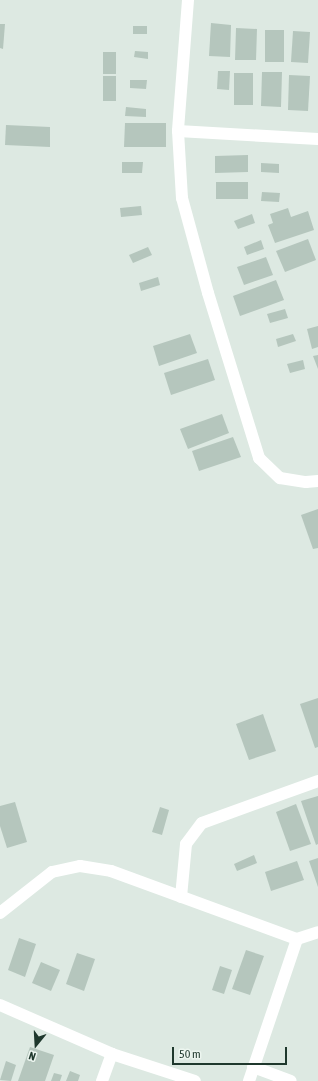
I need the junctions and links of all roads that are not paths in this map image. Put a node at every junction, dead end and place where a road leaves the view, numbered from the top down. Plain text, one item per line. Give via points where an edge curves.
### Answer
1 (188, 0) edge
2 (178, 131) junction
3 (317, 142) edge
4 (318, 481) edge
5 (318, 781) edge
6 (180, 897) junction
7 (0, 913) edge
8 (318, 932) edge
9 (297, 939) junction
10 (0, 1005) edge
11 (112, 1054) junction
12 (253, 1067) junction
13 (102, 1081) edge
14 (194, 1081) edge
15 (249, 1081) edge
16 (291, 1081) edge

1 - 2 street
2 - 3 street
2 - 4 street via 182,198 208,293 259,458 280,478
5 - 6 street via 202,823 186,844
6 - 7 street via 111,871 80,866 52,872
6 - 9 street
8 - 9 street
9 - 12 street
10 - 11 street
11 - 13 street
11 - 14 street
12 - 15 street
12 - 16 street

